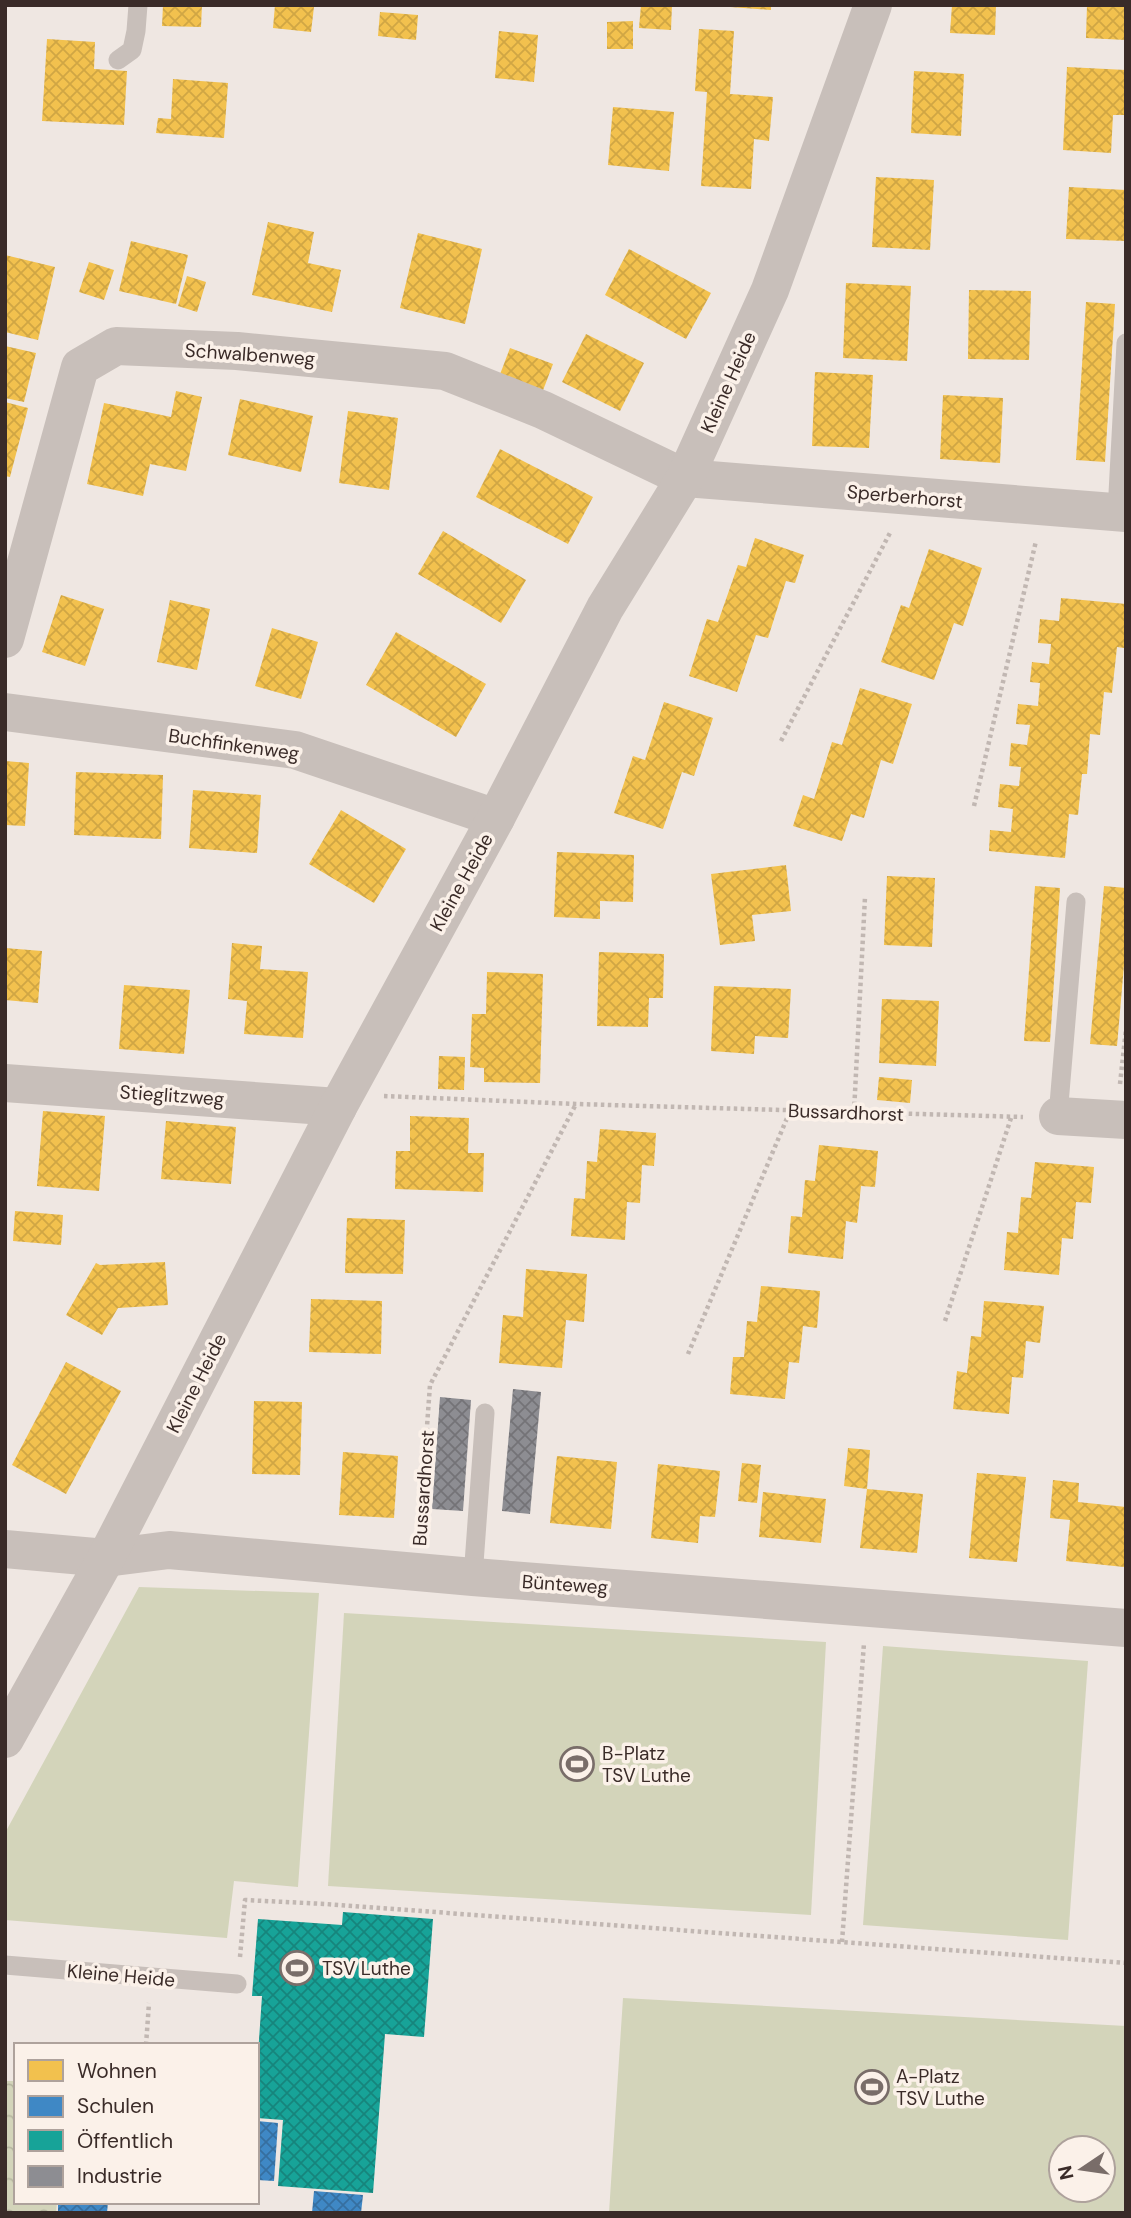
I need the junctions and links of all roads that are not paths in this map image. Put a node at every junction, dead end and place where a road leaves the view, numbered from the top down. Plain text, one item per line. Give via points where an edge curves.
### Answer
1 (138, 5) edge
2 (873, 5) edge
3 (118, 60) dead end
4 (1126, 343) edge
5 (685, 478) junction
6 (1121, 513) edge
7 (5, 639) edge
8 (5, 712) edge
9 (496, 818) junction
10 (1076, 901) dead end
11 (5, 1083) edge
12 (338, 1107) junction
13 (1058, 1116) joint
14 (1121, 1120) edge
15 (485, 1413) dead end
16 (5, 1549) edge
17 (106, 1558) junction
18 (473, 1577) junction
19 (1126, 1628) edge
20 (5, 1739) edge
21 (5, 1965) edge
22 (237, 1984) road end

1 - 3 lane via 132,50
2 - 5 street, Kleine Heide via 770,290
4 - 6 lane
5 - 6 street, Sperberhorst
5 - 7 street, Schwalbenweg via 543,410 445,372 237,351 116,346 80,368
5 - 9 street, Kleine Heide via 605,608
8 - 9 street, Buchfinkenweg via 295,750
9 - 12 street, Kleine Heide
10 - 13 lane
11 - 12 street, Stieglitzweg
12 - 17 street, Kleine Heide
13 - 14 street
15 - 18 lane
16 - 17 street, Bünteweg
17 - 18 street, Bünteweg via 169,1550
17 - 20 street, Kleine Heide
18 - 19 street, Bünteweg
21 - 22 lane, Kleine Heide

